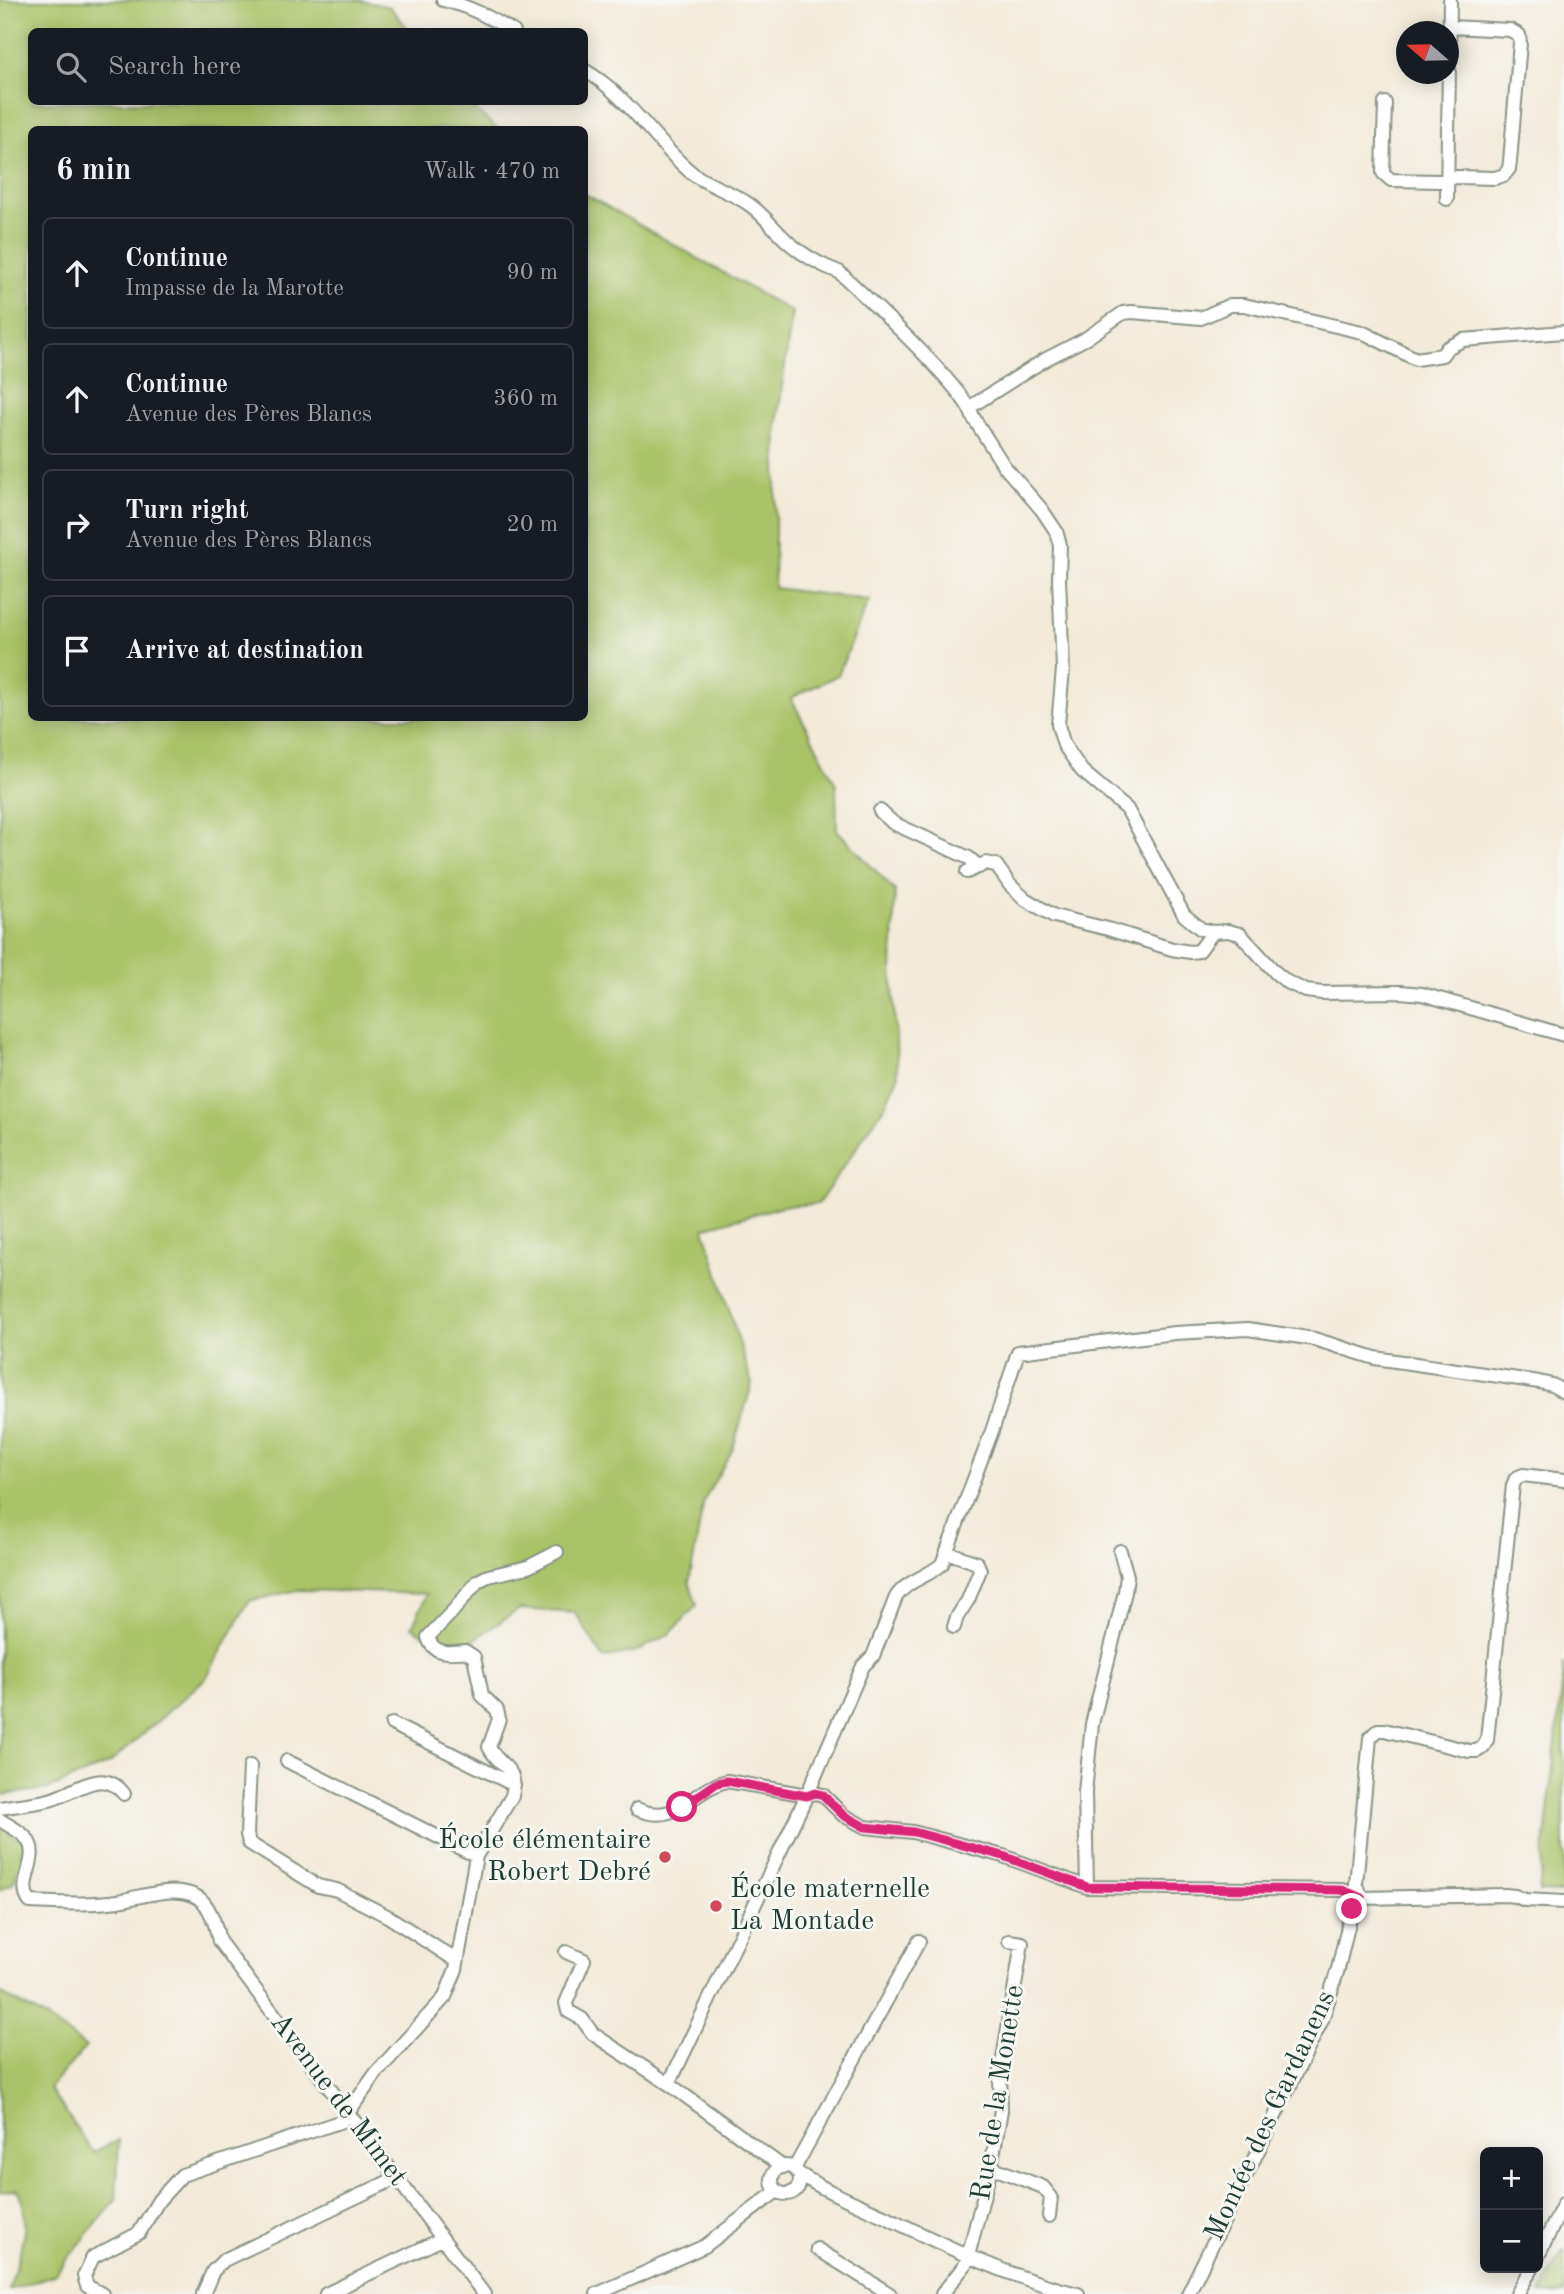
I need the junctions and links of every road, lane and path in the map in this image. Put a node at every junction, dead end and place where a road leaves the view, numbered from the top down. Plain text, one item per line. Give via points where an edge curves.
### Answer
1 (443, 0) edge
2 (1450, 0) edge
3 (1450, 21) edge
4 (1459, 27) edge
5 (507, 28) edge
6 (588, 73) edge
7 (1449, 84) edge
8 (1385, 103) dead end
9 (1448, 179) junction
10 (1447, 199) dead end
11 (1564, 332) edge
12 (970, 407) junction
13 (880, 811) dead end
14 (1213, 932) junction
15 (1564, 1035) edge
16 (1564, 1392) edge
17 (1564, 1480) edge
18 (1120, 1551) dead end
19 (557, 1552) dead end
20 (947, 1552) junction
21 (954, 1627) dead end
22 (392, 1724) dead end
23 (288, 1761) dead end
24 (250, 1766) dead end
25 (514, 1785) junction
26 (124, 1794) dead end
27 (807, 1796) junction
28 (0, 1808) edge
29 (637, 1809) dead end
30 (0, 1820) edge
31 (476, 1856) junction
32 (1087, 1887) junction
33 (1362, 1898) junction
34 (1564, 1902) edge
35 (919, 1941) dead end
36 (1009, 1941) dead end
37 (566, 1952) dead end
38 (457, 1961) junction
39 (669, 2084) junction
40 (347, 2113) junction
41 (991, 2167) junction
42 (787, 2171) junction
43 (396, 2178) junction
44 (820, 2188) junction
45 (797, 2189) junction
46 (777, 2191) junction
47 (1564, 2203) edge
48 (1049, 2216) dead end
49 (442, 2239) junction
50 (1543, 2246) edge
51 (817, 2249) dead end
52 (968, 2256) junction
53 (1529, 2273) edge
54 (102, 2294) edge
55 (203, 2294) edge
56 (326, 2294) edge
57 (484, 2294) edge
58 (597, 2294) edge
59 (890, 2294) edge
60 (942, 2294) edge
61 (1078, 2294) edge
62 (1188, 2294) edge
63 (1517, 2294) edge

1 - 5 street
2 - 3 street
4 - 9 street via 1510,30 1519,35 1520,43 1509,169 1495,178
6 - 12 street via 632,111 687,170 748,203 788,242 818,264 839,272
7 - 9 street
8 - 9 street via 1383,173 1391,180
9 - 10 street
11 - 12 street via 1463,340 1442,355 1416,359 1362,332 1244,305 1230,304 1201,318 1123,313
12 - 14 street via 1004,466 1056,531 1060,545 1063,669 1058,725 1064,745 1082,771 1126,809 1184,915
13 - 14 street via 893,824 969,858 973,869 986,863 996,865 1024,899 1054,916 1190,952 1204,947
14 - 15 street via 1240,934 1276,973 1306,991 1422,994
16 - 20 street via 1539,1382 1375,1358 1314,1339 1248,1329 1018,1352
17 - 33 street via 1522,1475 1513,1486 1492,1702 1483,1747 1469,1751 1378,1730 1370,1738 1356,1884
18 - 32 street via 1127,1576 1125,1592 1092,1724 1085,1792
19 - 25 street via 528,1567 478,1581 428,1636 437,1650 446,1654 465,1651 474,1657 482,1695 499,1718 489,1747 512,1773
20 - 21 street via 977,1563 980,1570
20 - 27 street via 933,1572 902,1588 896,1597
22 - 25 street
23 - 31 street
24 - 38 street via 249,1843 318,1886 337,1890 389,1917
25 - 31 street
26 - 28 street via 107,1782 90,1782 52,1800
27 - 29 street via 727,1781 672,1812 650,1815
27 - 32 street via 823,1795 843,1815 865,1827 914,1832 1003,1856
27 - 39 street
30 - 40 street, Avenue de Mimet via 31,1844 24,1886 30,1902 79,1904 175,1892 202,1900 219,1941
31 - 38 street
32 - 33 street via 1342,1890
33 - 34 street via 1505,1895
33 - 62 street, Montée des Gardanens via 1352,1909 1322,2020
35 - 42 street
36 - 41 street, Rue de la Monette via 1022,1943
37 - 39 street via 584,1960 566,2007 593,2034
38 - 40 street via 445,1997 377,2072
39 - 42 street
40 - 43 street, Avenue de Mimet
40 - 54 street via 342,2121 182,2175 159,2200 139,2233 93,2257 84,2276 87,2286
41 - 48 street via 1043,2187 1051,2197
41 - 52 street, Rue de la Monette
42 - 44 street
42 - 45 street via 800,2181
42 - 46 street via 773,2184
43 - 49 street, Avenue de Mimet
43 - 55 street via 224,2260 213,2271
44 - 45 street
44 - 52 street
45 - 46 street via 789,2194
46 - 58 street via 705,2246
47 - 50 street
49 - 56 street
49 - 57 street, Avenue de Mimet
51 - 59 street
52 - 60 street, Rue de la Monette
52 - 61 street
53 - 63 street

